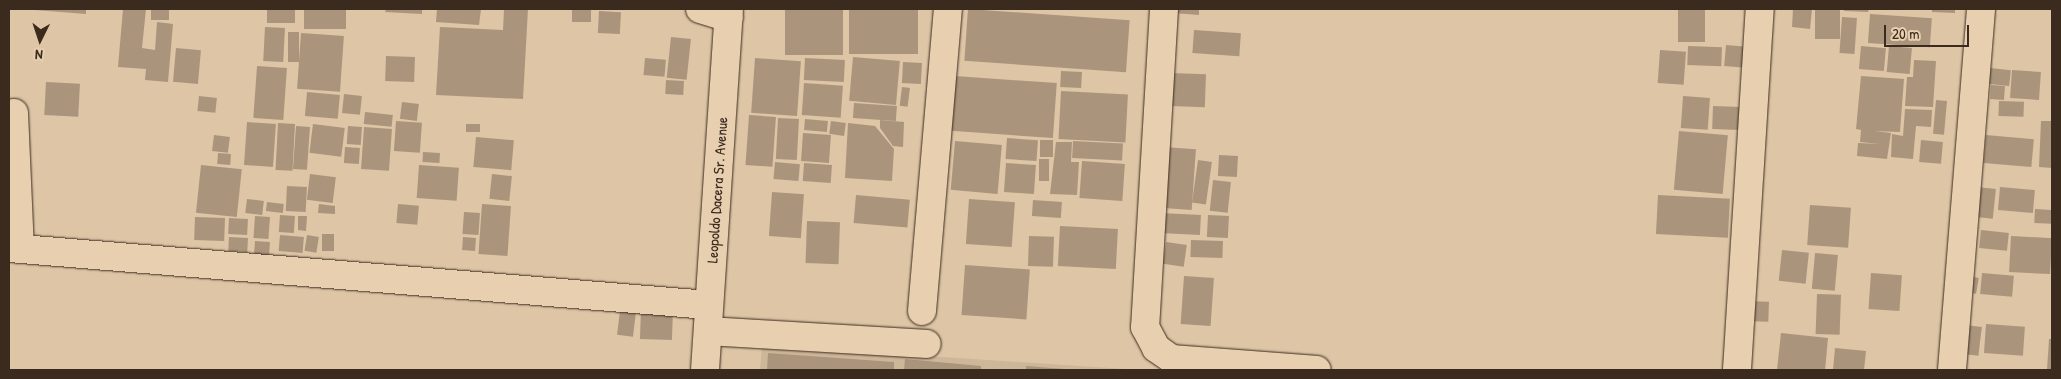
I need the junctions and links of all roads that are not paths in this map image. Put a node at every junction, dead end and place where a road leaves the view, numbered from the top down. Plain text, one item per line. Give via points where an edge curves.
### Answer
1 (700, 9) edge
2 (948, 9) edge
3 (1164, 9) edge
4 (1760, 9) edge
5 (1980, 9) edge
6 (729, 13) edge
7 (14, 114) dead end
8 (14, 248) edge
9 (922, 311) dead end
10 (708, 318) junction
11 (927, 344) dead end
12 (705, 370) edge
13 (1317, 370) edge
14 (1737, 370) edge
15 (1952, 370) edge

1 - 6 street
2 - 9 street
3 - 13 street via 1145,327 1156,348 1172,359
4 - 14 street
5 - 15 street
6 - 10 street, Leopoldo Dacera Sr. Avenue
7 - 8 street
8 - 10 street via 438,285
10 - 11 street
10 - 12 street, Leopoldo Dacera Sr. Avenue

